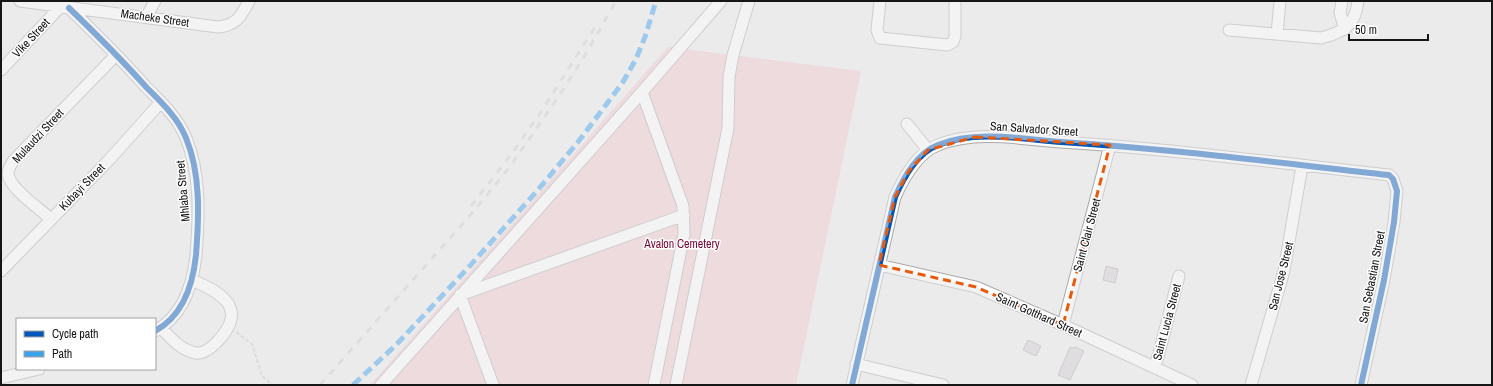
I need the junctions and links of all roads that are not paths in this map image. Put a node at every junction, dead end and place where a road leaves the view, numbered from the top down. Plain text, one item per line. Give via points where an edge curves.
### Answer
1 (20, 1) edge
2 (155, 1) edge
3 (248, 1) edge
4 (721, 1) edge
5 (749, 1) edge
6 (880, 1) edge
7 (955, 1) edge
8 (1280, 1) edge
9 (1342, 1) edge
10 (1358, 1) edge
11 (64, 5) edge
12 (147, 16) junction
13 (1345, 29) junction
14 (1230, 30) dead end
15 (1277, 34) junction
16 (116, 55) junction
17 (1, 70) edge
18 (642, 92) junction
19 (161, 102) junction
20 (907, 124) dead end
21 (1110, 145) junction
22 (928, 150) junction
23 (1302, 166) junction
24 (1389, 175) joint
25 (684, 216) junction
26 (51, 219) junction
27 (879, 265) junction
28 (1, 271) edge
29 (1180, 276) dead end
30 (192, 280) junction
31 (460, 295) junction
32 (1063, 325) junction
33 (158, 329) edge
34 (856, 364) junction
35 (1154, 367) junction
36 (36, 370) edge
37 (1, 378) edge
38 (381, 385) edge
39 (493, 385) edge
40 (654, 385) edge
41 (676, 385) edge
42 (852, 385) edge
43 (943, 385) edge
44 (1192, 385) edge
45 (1252, 385) edge
46 (1360, 385) edge

1 - 11 street, Macheke Street
2 - 12 street
3 - 12 street, Macheke Street via 238,19 229,25 218,27
4 - 18 street
5 - 41 street via 733,55 729,77 728,128
6 - 7 street via 877,30 880,38 947,45 953,42 955,36
8 - 15 street
9 - 13 street via 1340,13
10 - 13 street via 1357,13
11 - 12 street, Macheke Street
11 - 16 street, Mhlaba Street
11 - 17 street, Vike Street
13 - 15 street via 1321,38
14 - 15 street
16 - 19 street, Mhlaba Street
16 - 26 street, Mulaudzi Street via 9,167 8,175 17,190
18 - 25 street via 683,206
18 - 31 street
19 - 26 street, Kubayi Street
19 - 30 street, Mhlaba Street via 181,128 194,170 198,212
20 - 22 street
21 - 22 street, San Salvador Street via 975,137 955,140
21 - 23 street, San Salvador Street
21 - 32 street, Saint Clair Street
22 - 27 street, San Salvador Street via 909,171 895,197
23 - 24 street, San Salvador Street
23 - 45 street, San Jose Street via 1284,271
24 - 46 street, San Sebastian Street via 1397,191 1394,222 1384,280
25 - 31 street
25 - 40 street via 684,234
26 - 28 street, Kubayi Street
27 - 32 street, Saint Gotthard Street via 976,287
27 - 34 street, San Salvador Street
29 - 35 street, Saint Lucia Street
30 - 33 street, Mhlaba Street via 173,318
30 - 33 street, Mhlaba Street via 225,299 231,310 228,326 218,341 206,351 197,353 185,349
31 - 38 street
31 - 39 street
32 - 35 street, Saint Gotthard Street
34 - 42 street, San Salvador Street
34 - 43 street
35 - 44 street, Saint Gotthard Street
36 - 37 street

